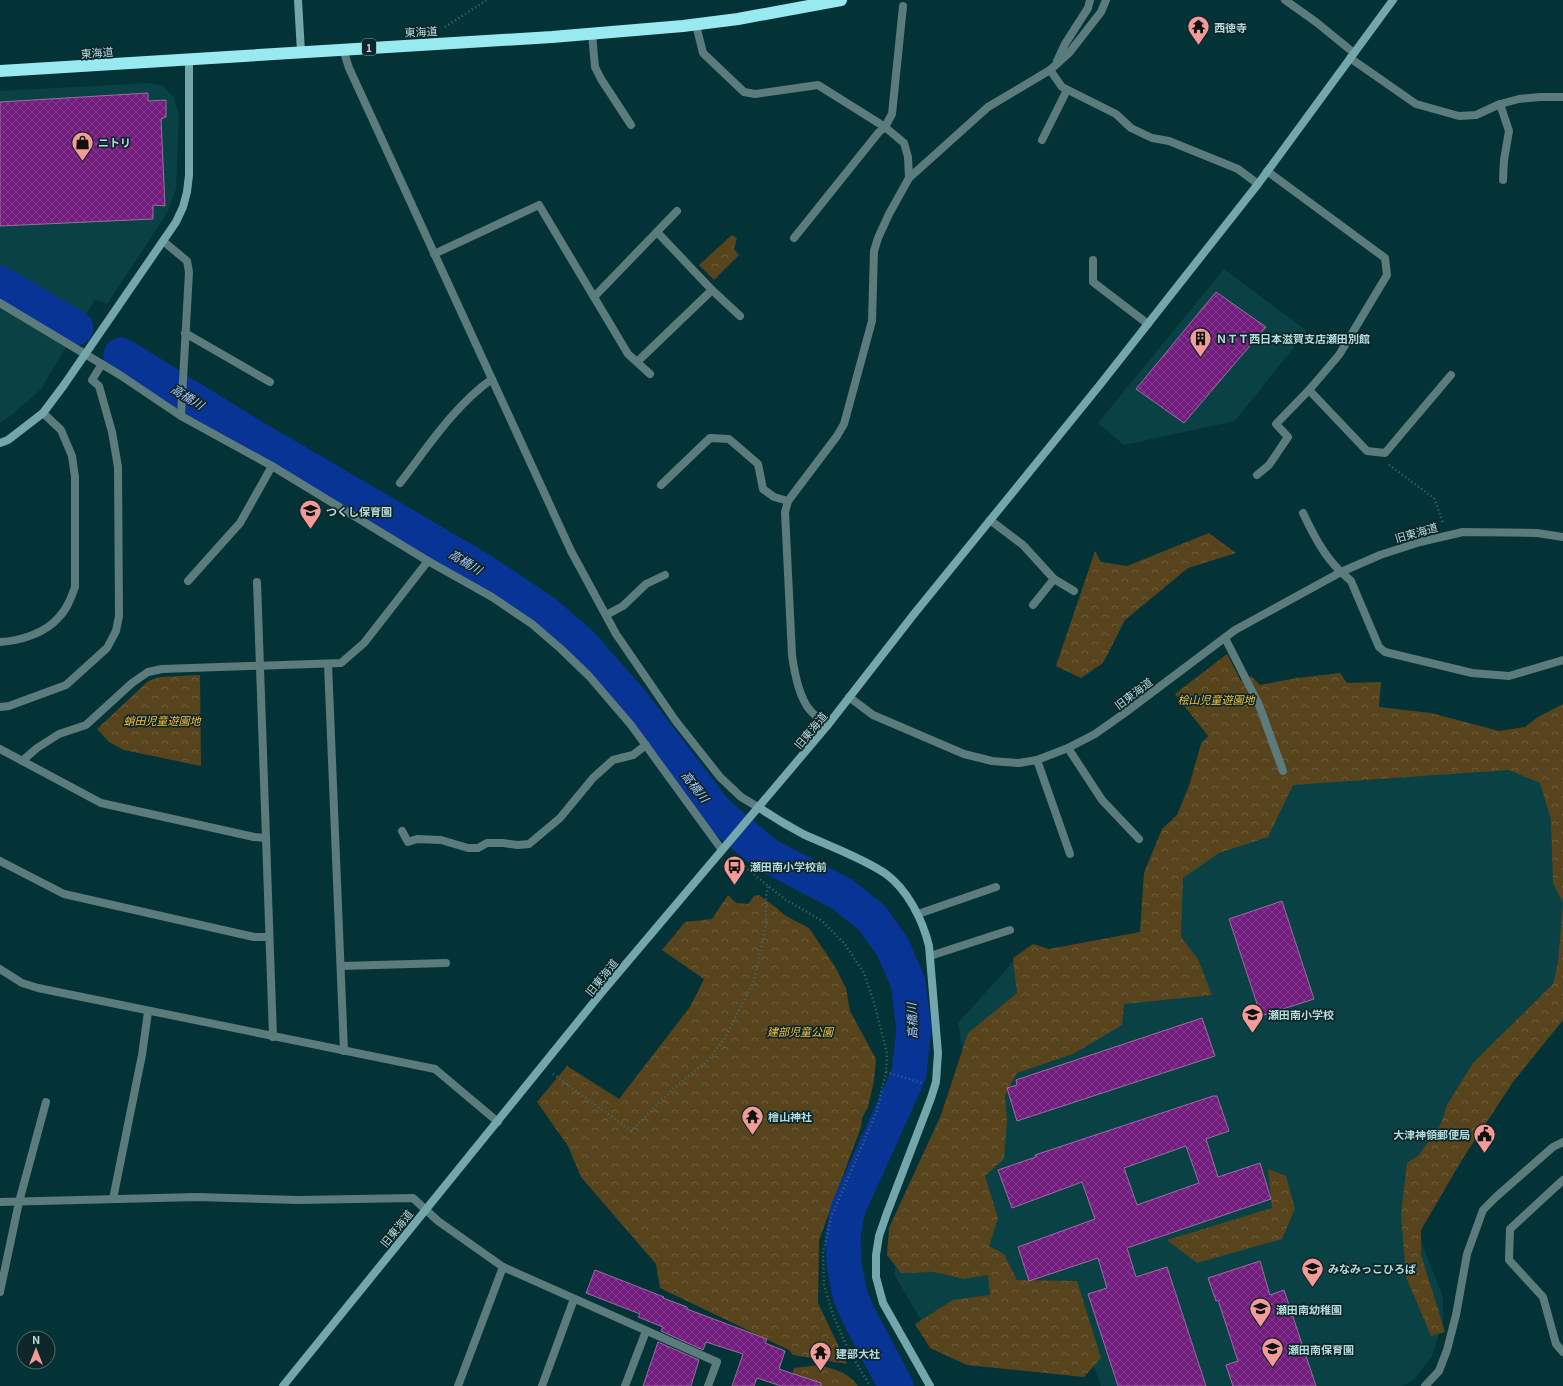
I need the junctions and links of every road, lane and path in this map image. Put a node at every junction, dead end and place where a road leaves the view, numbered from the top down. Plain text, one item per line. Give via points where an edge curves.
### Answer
1 (298, 0) edge
2 (487, 0) edge
3 (841, 0) edge
4 (1090, 0) edge
5 (1106, 0) edge
6 (1285, 0) edge
7 (1393, 0) edge
8 (903, 6) dead end
9 (696, 25) junction
10 (441, 29) dead end
11 (592, 34) junction
12 (344, 49) junction
13 (301, 52) junction
14 (1352, 56) junction
15 (189, 59) junction
16 (1056, 63) junction
17 (1050, 70) junction
18 (0, 71) edge
19 (1068, 90) junction
20 (1563, 97) edge
21 (1500, 104) junction
22 (631, 125) dead end
23 (885, 127) junction
24 (1042, 140) dead end
25 (1267, 171) junction
26 (909, 178) junction
27 (1503, 180) dead end
28 (1258, 184) junction
29 (677, 211) dead end
30 (657, 232) junction
31 (794, 238) dead end
32 (163, 241) junction
33 (434, 254) junction
34 (1093, 260) dead end
35 (712, 290) junction
36 (594, 297) junction
37 (0, 303) edge
38 (740, 316) dead end
39 (1148, 324) junction
40 (186, 333) junction
41 (85, 354) junction
42 (637, 362) junction
43 (102, 364) junction
44 (650, 374) dead end
45 (1451, 375) dead end
46 (492, 379) junction
47 (270, 382) dead end
48 (1309, 390) junction
49 (43, 413) junction
50 (181, 416) junction
51 (0, 444) edge
52 (1385, 453) junction
53 (272, 466) junction
54 (1257, 475) dead end
55 (400, 483) dead end
56 (661, 485) dead end
57 (788, 501) junction
58 (1303, 513) dead end
59 (990, 520) junction
60 (1447, 535) junction
61 (1563, 537) edge
62 (428, 561) junction
63 (1341, 572) junction
64 (665, 575) dead end
65 (1054, 579) junction
66 (188, 581) dead end
67 (257, 582) dead end
68 (1074, 591) dead end
69 (1033, 605) dead end
70 (606, 616) junction
71 (1225, 638) junction
72 (0, 642) edge
73 (1563, 660) edge
74 (328, 664) junction
75 (260, 666) junction
76 (850, 697) junction
77 (0, 707) edge
78 (827, 726) junction
79 (646, 745) junction
80 (1068, 748) junction
81 (0, 749) edge
82 (1037, 760) junction
83 (22, 761) junction
84 (1283, 771) dead end
85 (758, 808) junction
86 (402, 831) dead end
87 (266, 838) junction
88 (1139, 839) dead end
89 (722, 850) junction
90 (1070, 854) dead end
91 (0, 861) edge
92 (768, 886) junction
93 (996, 887) dead end
94 (918, 914) junction
95 (1010, 930) dead end
96 (269, 937) junction
97 (930, 956) junction
98 (446, 963) dead end
99 (340, 966) junction
100 (0, 969) edge
101 (148, 1012) junction
102 (273, 1037) junction
103 (344, 1051) junction
104 (543, 1066) junction
105 (886, 1072) junction
106 (919, 1082) dead end
107 (46, 1102) dead end
108 (498, 1122) junction
109 (1563, 1142) edge
110 (1563, 1180) edge
111 (113, 1199) junction
112 (0, 1202) edge
113 (19, 1202) junction
114 (425, 1209) junction
115 (503, 1267) junction
116 (0, 1292) edge
117 (574, 1299) junction
118 (646, 1331) junction
119 (1563, 1352) edge
120 (283, 1386) edge
121 (458, 1386) edge
122 (542, 1386) edge
123 (625, 1386) edge
124 (708, 1386) edge
125 (870, 1386) edge
126 (930, 1386) edge
127 (1425, 1386) edge

1 - 13 street
2 - 10 path
3 - 9 highway, 東海道 / 1
4 - 16 street via 1088,8
5 - 16 street via 1101,12 1069,53
6 - 14 street via 1316,22
7 - 14 street
8 - 23 street via 892,114
9 - 11 highway, 東海道 / 1
9 - 23 street via 704,53 744,92 755,94 818,85
11 - 12 highway, 東海道 / 1
11 - 22 street via 595,66
12 - 13 highway, 東海道 / 1
12 - 33 street via 349,68
13 - 15 highway, 東海道 / 1
14 - 21 street via 1416,104 1459,116 1476,115
14 - 25 street
15 - 18 highway, 東海道 / 1
15 - 32 street via 187,192 183,207
16 - 17 street
17 - 19 street via 1062,87
17 - 26 street via 988,107
19 - 24 street
19 - 28 street via 1116,114 1131,128 1238,169
20 - 21 street via 1518,99
21 - 27 street via 1509,131
23 - 26 street via 904,143
23 - 31 street
25 - 28 street
25 - 48 street via 1385,258 1387,275 1339,355
26 - 57 street via 889,214 874,251 872,321 844,424
28 - 39 street
29 - 30 street
30 - 35 street
30 - 36 street
32 - 40 street via 187,261 189,272
32 - 41 street
33 - 36 street via 539,205
33 - 46 street
34 - 39 street via 1093,282
35 - 38 street
35 - 42 street
36 - 42 street via 628,354
37 - 41 street
39 - 59 street
40 - 47 street
40 - 50 street
41 - 43 street
41 - 49 street
42 - 44 street
43 - 50 street
43 - 77 street via 92,380 99,386 112,432 118,467 119,616 116,631 107,648 66,686
45 - 52 street
46 - 55 street via 458,409
46 - 70 street via 571,551
48 - 52 street via 1367,452
48 - 54 street via 1276,424 1288,437 1269,465
49 - 51 street
49 - 72 street via 61,430 72,456 75,477 75,587 70,602 47,628 26,637
50 - 53 street
52 - 60 path via 1388,464 1434,498
53 - 62 street
53 - 66 street via 240,523
56 - 57 street via 710,438 729,439 758,464 763,489 774,497
57 - 78 street via 785,512 794,669 808,708
58 - 63 street via 1314,536
59 - 65 street via 1023,545
59 - 76 street
60 - 61 street, 旧東海道 via 1463,532 1537,533
60 - 63 street, 旧東海道 via 1380,555
62 - 74 street via 364,644 341,663
62 - 79 street via 492,597 532,624 589,676
63 - 71 street, 旧東海道
63 - 73 street via 1351,581 1379,647 1385,652 1472,673 1509,676
64 - 70 street via 646,584 623,606
65 - 68 street
65 - 69 street
67 - 75 street
70 - 85 street via 675,720 720,777 741,797
71 - 80 street, 旧東海道 via 1095,734
71 - 84 street via 1259,705
74 - 75 street
74 - 99 street
75 - 83 street via 162,668 148,672 86,724 59,734
75 - 87 street
76 - 78 street, 旧東海道
76 - 82 street, 旧東海道 via 873,715 964,754 1012,763
78 - 85 street, 旧東海道
79 - 86 street via 633,755 614,760 593,778 560,818 529,844 487,843 478,848 468,848 441,840 417,839 408,842
79 - 89 street
80 - 82 street, 旧東海道
80 - 88 street via 1102,800
81 - 83 street
82 - 90 street
83 - 87 street via 101,803
85 - 89 street, 旧東海道
85 - 94 street via 802,833 886,874 904,892
87 - 96 street
89 - 92 path
89 - 104 street, 旧東海道
91 - 96 street via 64,894 254,937
92 - 104 path via 766,925 754,981 725,1038 708,1060 673,1089 631,1131
92 - 105 path via 786,900 821,920 844,943 864,973 887,1053
93 - 94 street
94 - 97 street via 925,930
95 - 97 street
96 - 102 street
97 - 126 street via 938,1052 936,1082 879,1236 876,1255 876,1277 883,1303
98 - 99 street
99 - 103 street
100 - 101 street via 22,983 38,988
101 - 102 street
101 - 111 street via 142,1055
102 - 103 street
103 - 108 street via 435,1069
104 - 108 street, 旧東海道
105 - 106 path
105 - 125 path via 877,1111 832,1215 823,1252 824,1285 833,1316 848,1349
107 - 113 street
108 - 114 street, 旧東海道
109 - 127 street via 1553,1147 1483,1210 1467,1254 1447,1350 1439,1371
110 - 119 street via 1510,1229 1509,1260 1543,1297 1556,1344
111 - 113 street
111 - 114 street via 413,1198
112 - 113 street
113 - 116 street
114 - 115 street
114 - 120 street, 旧東海道
115 - 117 street
115 - 121 street
117 - 118 street
117 - 122 street
118 - 123 street
118 - 124 street via 717,1362

